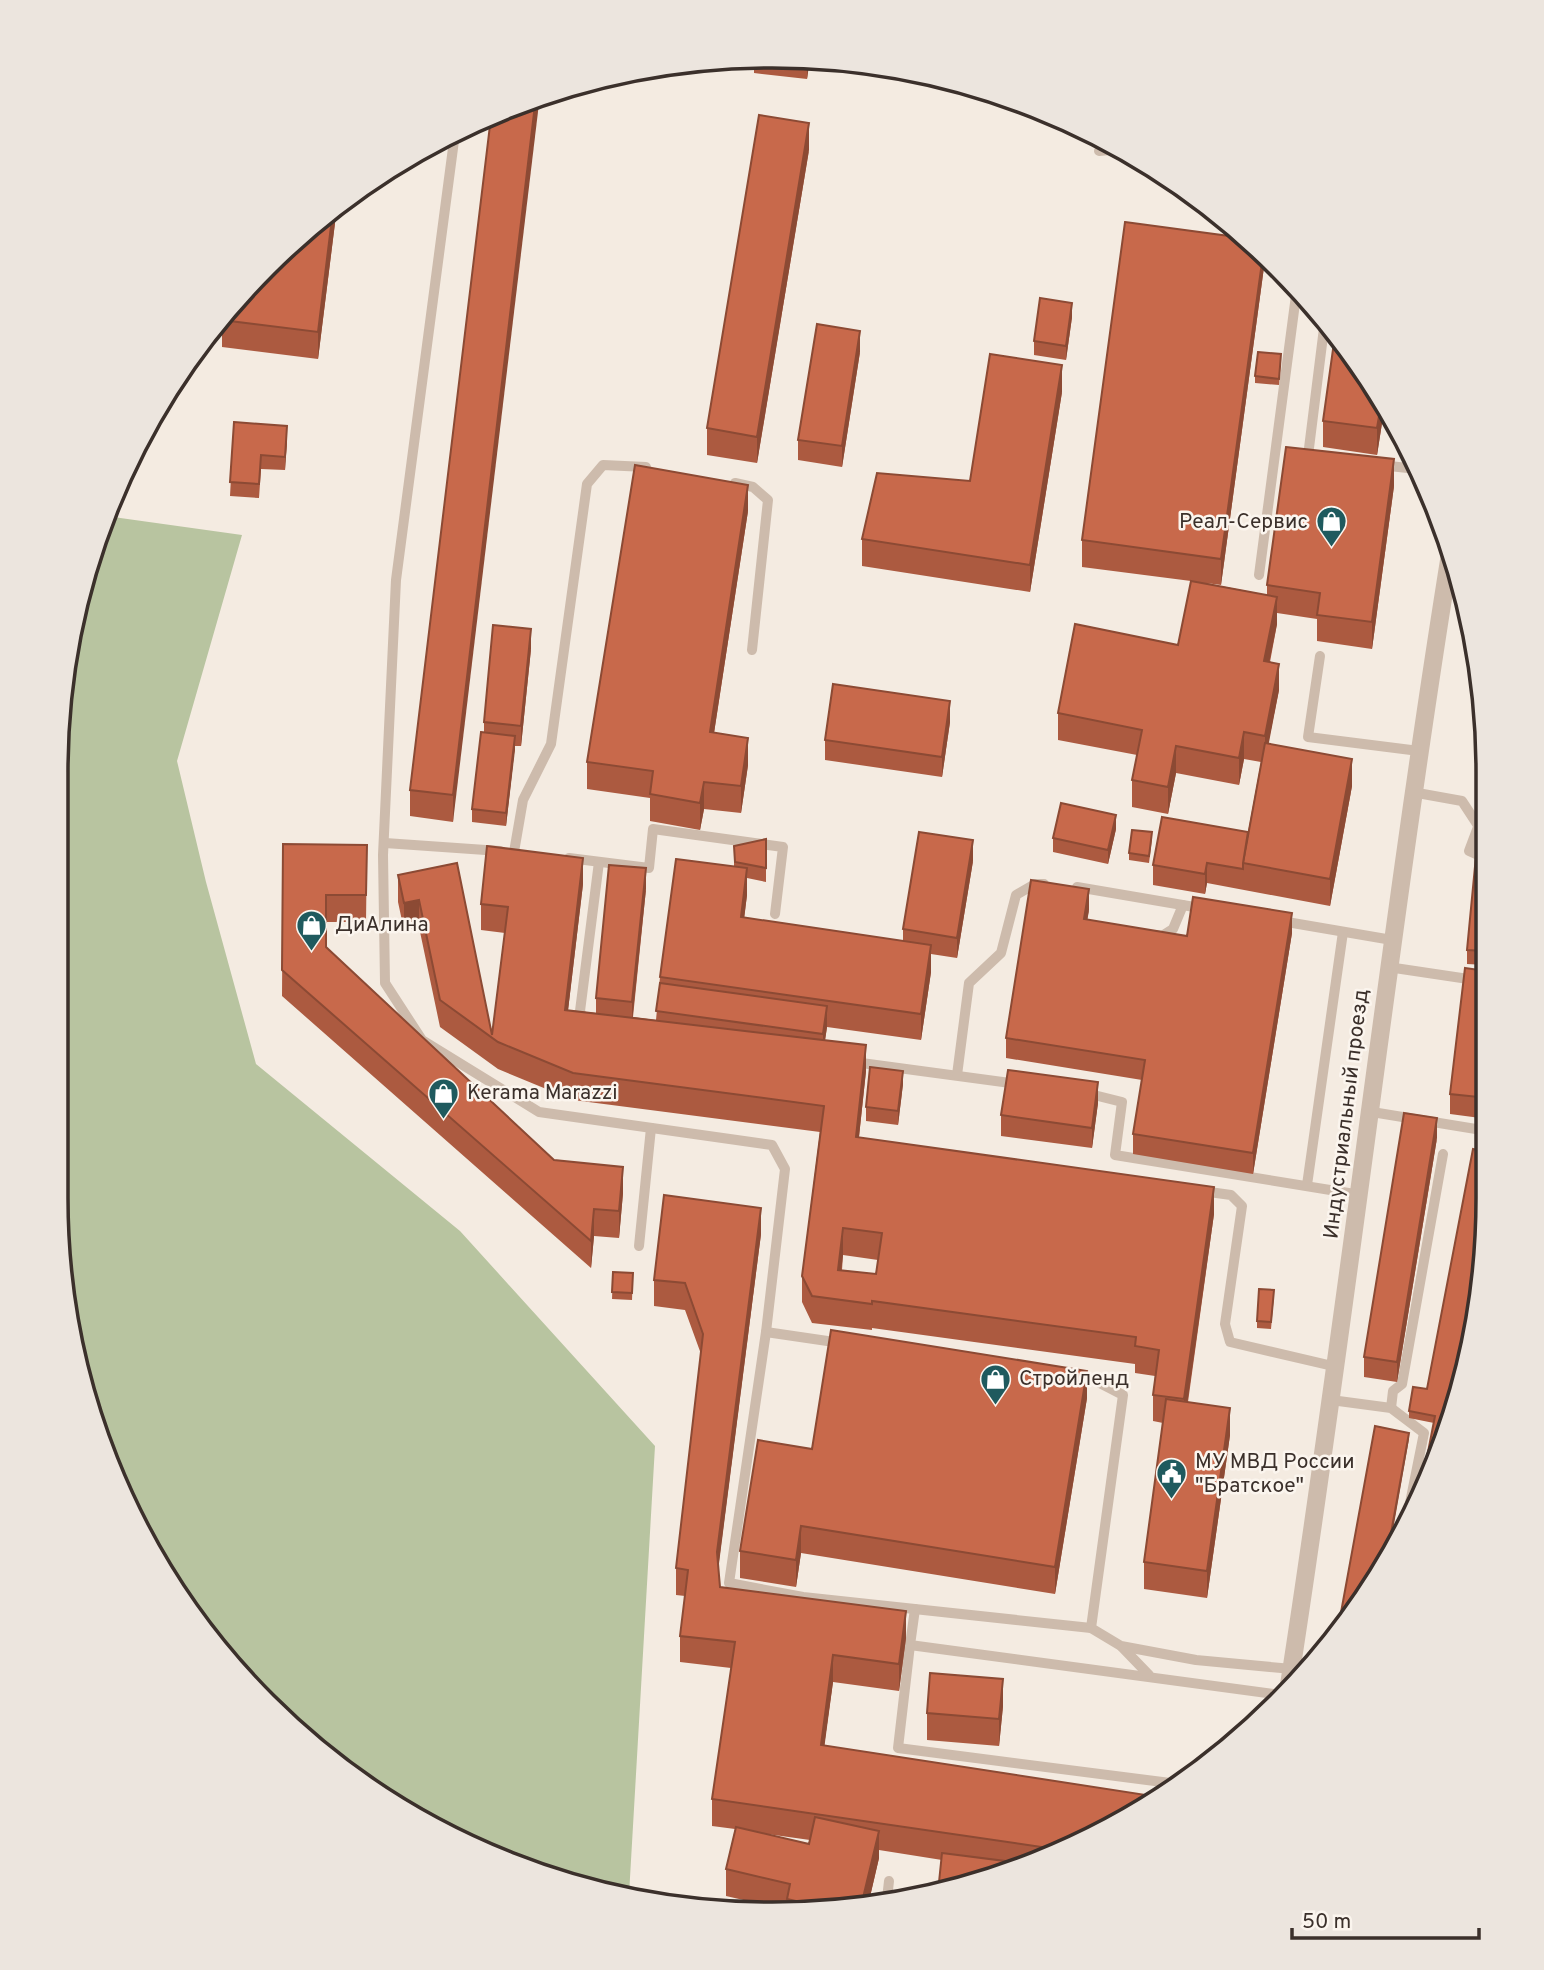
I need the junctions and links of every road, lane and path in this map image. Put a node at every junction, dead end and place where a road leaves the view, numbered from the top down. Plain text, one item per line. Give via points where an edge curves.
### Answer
1 (453, 145) edge
2 (1295, 302) edge
3 (1323, 335) edge
4 (1322, 457) edge
5 (1363, 462) edge
6 (1406, 468) edge
7 (662, 470) edge
8 (727, 482) edge
9 (1447, 574) edge
10 (1259, 575) dead end
11 (752, 650) dead end
12 (1320, 656) dead end
13 (1419, 751) junction
14 (1412, 792) junction
15 (1476, 819) edge
16 (1476, 840) edge
17 (385, 842) junction
18 (514, 852) junction
19 (526, 853) edge
20 (1476, 854) edge
21 (562, 858) edge
22 (599, 862) junction
23 (1183, 905) junction
24 (1223, 912) edge
25 (775, 914) dead end
26 (1263, 918) edge
27 (1139, 932) edge
28 (1343, 932) junction
29 (1392, 940) junction
30 (1388, 967) junction
31 (1476, 980) edge
32 (595, 1028) edge
33 (835, 1060) edge
34 (957, 1075) junction
35 (1024, 1084) edge
36 (1078, 1092) edge
37 (1373, 1112) junction
38 (650, 1128) junction
39 (1476, 1129) edge
40 (1443, 1154) dead end
41 (1307, 1185) junction
42 (1190, 1189) edge
43 (1361, 1195) junction
44 (639, 1246) dead end
45 (766, 1332) junction
46 (848, 1344) edge
47 (1337, 1367) junction
48 (1065, 1375) edge
49 (1331, 1400) junction
50 (1391, 1408) junction
51 (1417, 1478) edge
52 (915, 1609) junction
53 (1091, 1628) junction
54 (911, 1645) junction
55 (1121, 1646) junction
56 (1292, 1672) edge
57 (1149, 1675) junction
58 (1288, 1676) edge
59 (1272, 1694) edge
60 (1164, 1782) edge
61 (889, 1881) dead end
62 (888, 1892) edge

1 - 17 lane via 396,580
2 - 10 lane
3 - 4 lane via 1308,456
5 - 6 lane
7 - 18 lane via 603,465 587,484 551,744 523,800
8 - 11 lane via 753,487 768,500
9 - 13 street, Индустриальный проезд
12 - 13 lane via 1308,737
13 - 14 street, Индустриальный проезд
14 - 15 lane via 1462,801
14 - 29 street, Индустриальный проезд
16 - 20 lane via 1469,851
17 - 18 lane
17 - 38 lane via 385,982 422,1040 539,1112
18 - 19 lane
21 - 22 lane
22 - 25 lane via 649,868 653,829 783,847
22 - 32 lane via 580,1012 585,1025
23 - 24 lane
23 - 27 lane via 1173,929 1162,936
23 - 34 lane via 1063,885 1035,884 1016,895 1001,953 969,983
26 - 28 lane
28 - 29 lane
28 - 41 lane
29 - 30 street, Индустриальный проезд
30 - 31 lane
30 - 37 street, Индустриальный проезд
33 - 34 lane
34 - 35 lane
36 - 41 lane via 1122,1102 1115,1155
37 - 39 lane
37 - 43 street, Индустриальный проезд
38 - 44 lane
38 - 45 lane via 772,1145 785,1168
40 - 50 lane via 1402,1384 1393,1391
41 - 43 lane
42 - 47 lane via 1231,1195 1242,1206 1226,1324 1230,1342
43 - 47 street, Индустриальный проезд
45 - 46 lane
45 - 52 lane via 729,1583 803,1597
47 - 49 street, Индустриальный проезд
48 - 53 lane via 1092,1379 1123,1395
49 - 50 lane
49 - 56 street, Индустриальный проезд
50 - 51 lane via 1424,1433
52 - 53 lane
52 - 54 lane
53 - 55 lane
54 - 57 lane
54 - 60 lane via 898,1748
55 - 57 lane
55 - 58 lane
57 - 59 lane
61 - 62 lane

